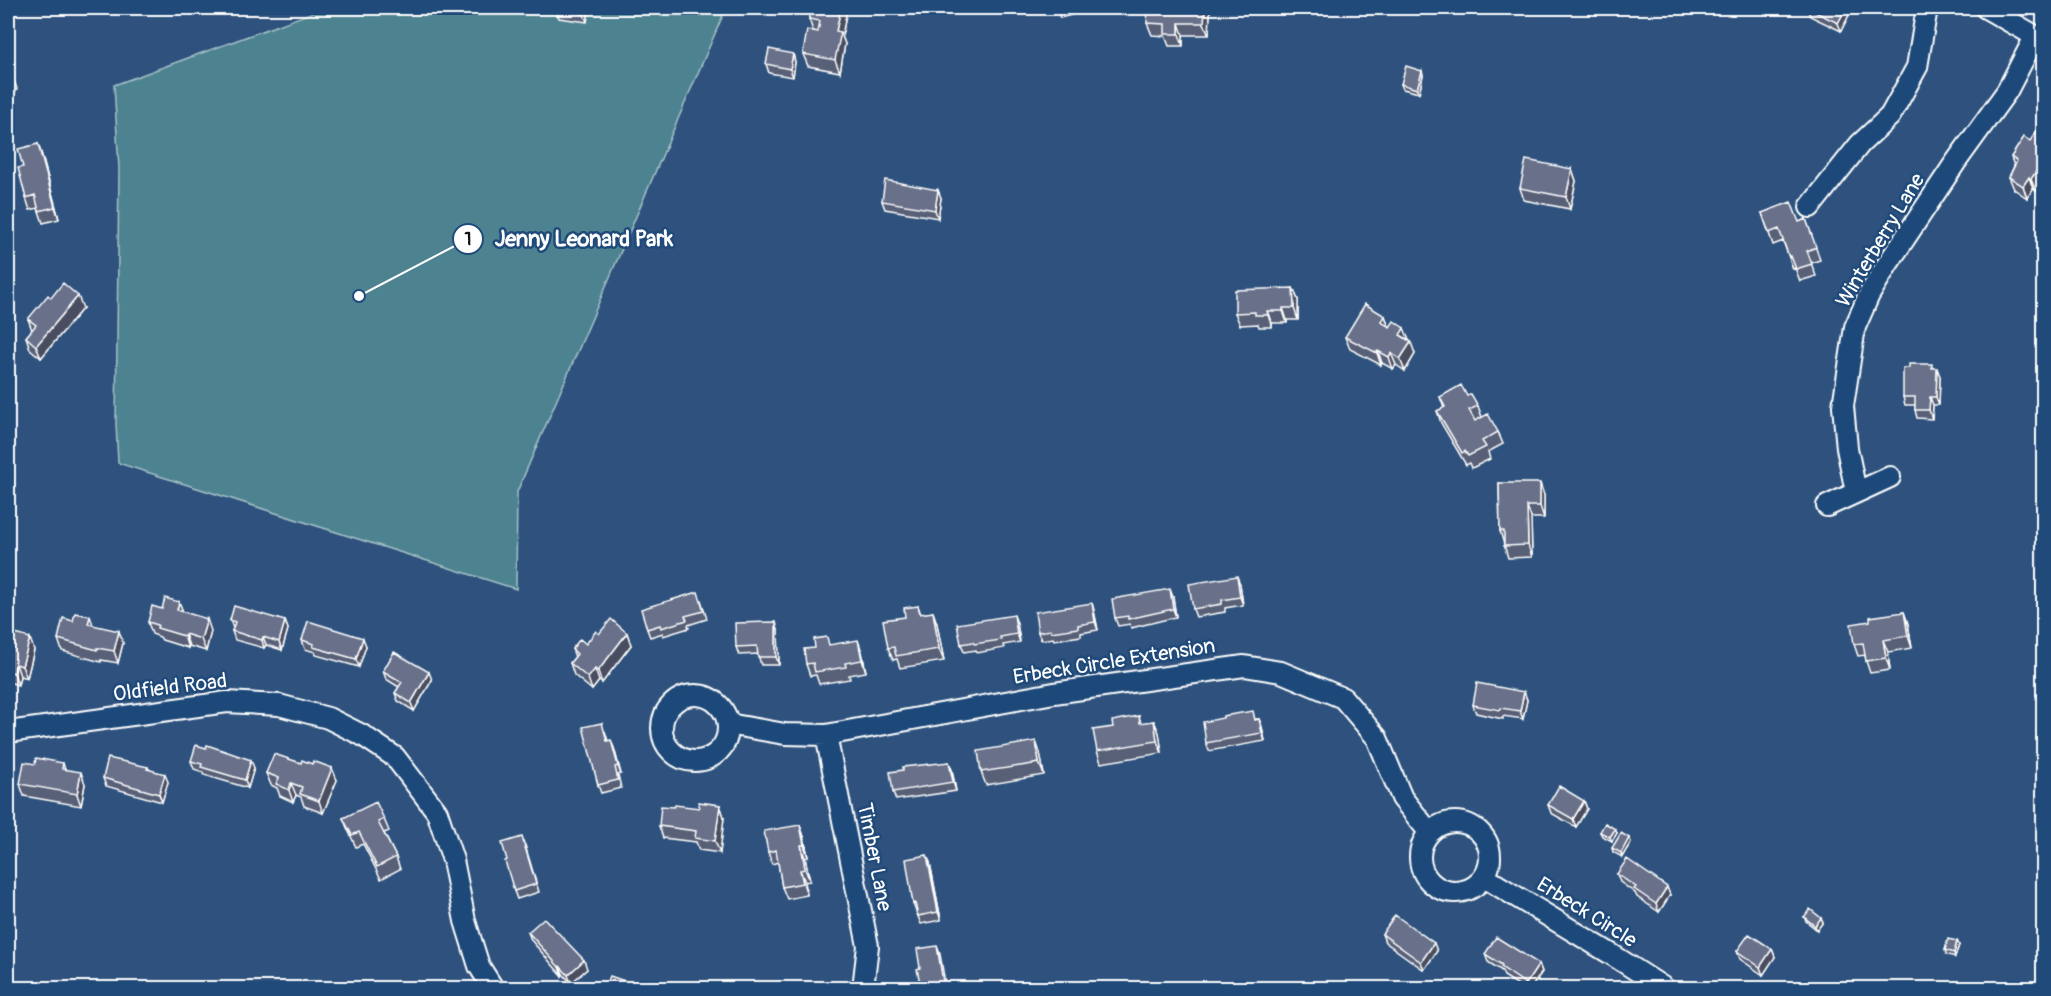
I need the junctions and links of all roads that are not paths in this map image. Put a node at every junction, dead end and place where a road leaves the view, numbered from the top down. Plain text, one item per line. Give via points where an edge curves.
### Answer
1 (1927, 8) edge
2 (1986, 8) edge
3 (2039, 39) edge
4 (1810, 207) dead end
5 (1890, 477) dead end
6 (1856, 492) junction
7 (1827, 506) dead end
8 (728, 724) dead end
9 (8, 732) edge
10 (826, 735) junction
11 (1429, 832) junction
12 (1484, 877) junction
13 (493, 988) edge
14 (863, 988) edge
15 (1664, 988) edge

1 - 4 street via 1917,67 1890,116 1860,144
2 - 3 street
3 - 6 street, Winterberry Lane via 1887,265 1855,327 1843,406 1846,448
5 - 6 street
6 - 7 street
8 - 10 street, Erbeck Circle Extension via 784,734
9 - 13 street, Oldfield Road via 228,702 279,705 328,718 362,735 395,757 437,812 453,860 478,966
10 - 11 street, Erbeck Circle Extension via 1054,693 1244,666 1281,672 1343,698 1377,738 1402,798
10 - 14 street, Timber Lane via 868,946
11 - 12 street via 1455,822 1477,829 1490,853
11 - 12 street via 1423,841 1420,864 1430,882 1444,890 1460,891
12 - 15 street, Erbeck Circle

